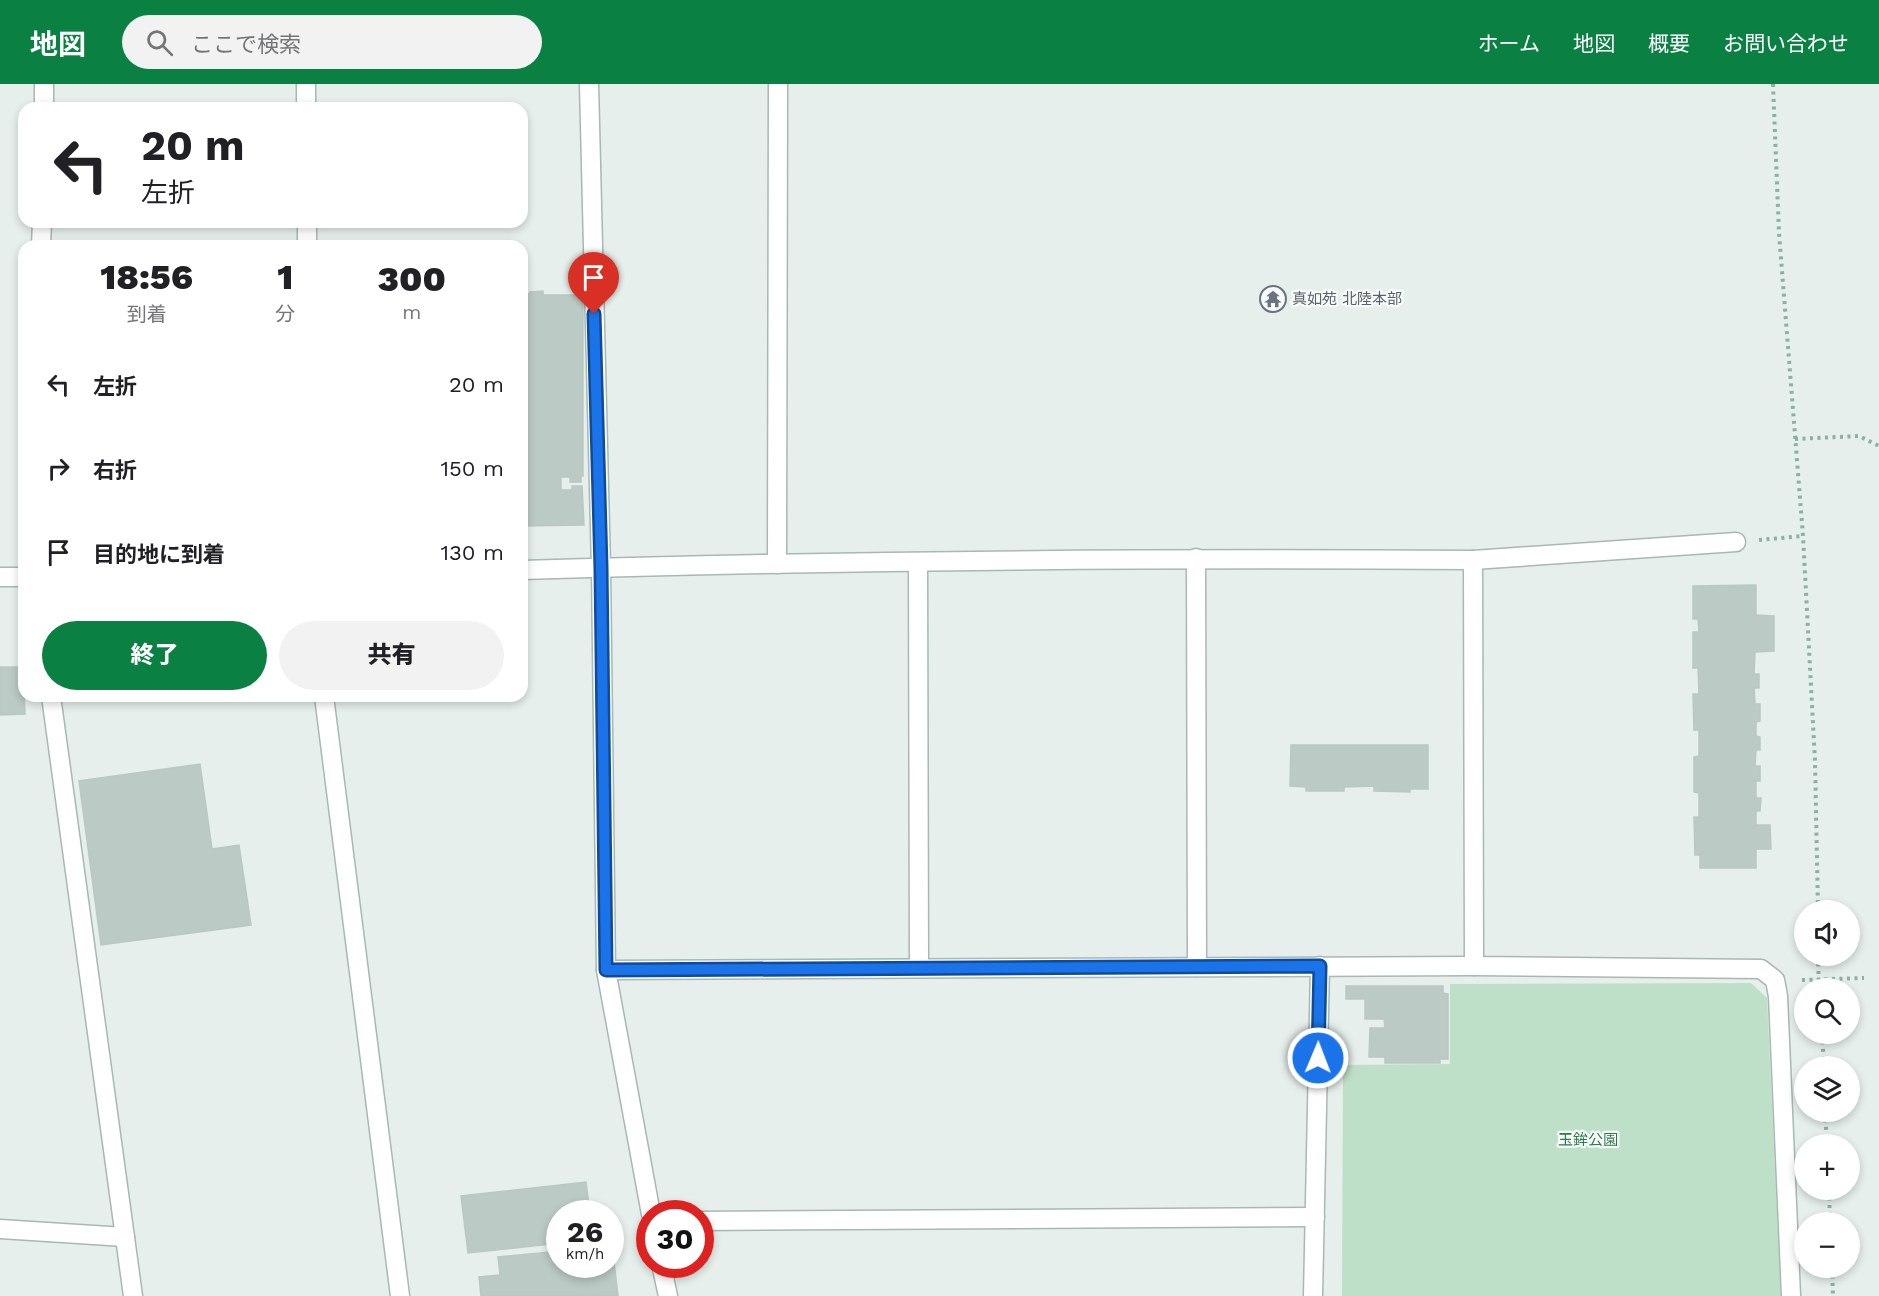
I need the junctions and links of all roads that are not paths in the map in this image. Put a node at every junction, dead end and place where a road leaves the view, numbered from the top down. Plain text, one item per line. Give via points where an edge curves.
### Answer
1 (44, 84) edge
2 (306, 84) edge
3 (589, 84) edge
4 (778, 84) edge
5 (44, 102) edge
6 (306, 102) edge
7 (1736, 542) road end
8 (1196, 558) junction
9 (1473, 560) junction
10 (918, 562) junction
11 (777, 564) junction
12 (601, 568) junction
13 (528, 570) edge
14 (0, 577) edge
15 (18, 577) edge
16 (52, 702) edge
17 (325, 702) edge
18 (1320, 966) junction
19 (1474, 966) junction
20 (1197, 967) junction
21 (919, 968) junction
22 (606, 970) junction
23 (648, 1200) edge
24 (1315, 1217) junction
25 (714, 1221) edge
26 (0, 1229) edge
27 (125, 1237) junction
28 (664, 1278) edge
29 (133, 1296) edge
30 (400, 1296) edge
31 (668, 1296) edge
32 (1313, 1296) edge
33 (1791, 1296) edge

1 - 5 street
2 - 6 street
3 - 12 street
4 - 11 street
7 - 9 street
8 - 9 street
8 - 10 street
8 - 20 street
9 - 19 street
10 - 11 street
10 - 21 street
11 - 12 street
12 - 13 street
12 - 22 street
14 - 15 street
16 - 27 street
17 - 30 street
18 - 19 street
18 - 20 street
18 - 24 street
19 - 33 street via 1761,969 1775,980
20 - 21 street
21 - 22 street
22 - 23 street
24 - 25 street
24 - 32 street
26 - 27 street
27 - 29 street
28 - 31 street

